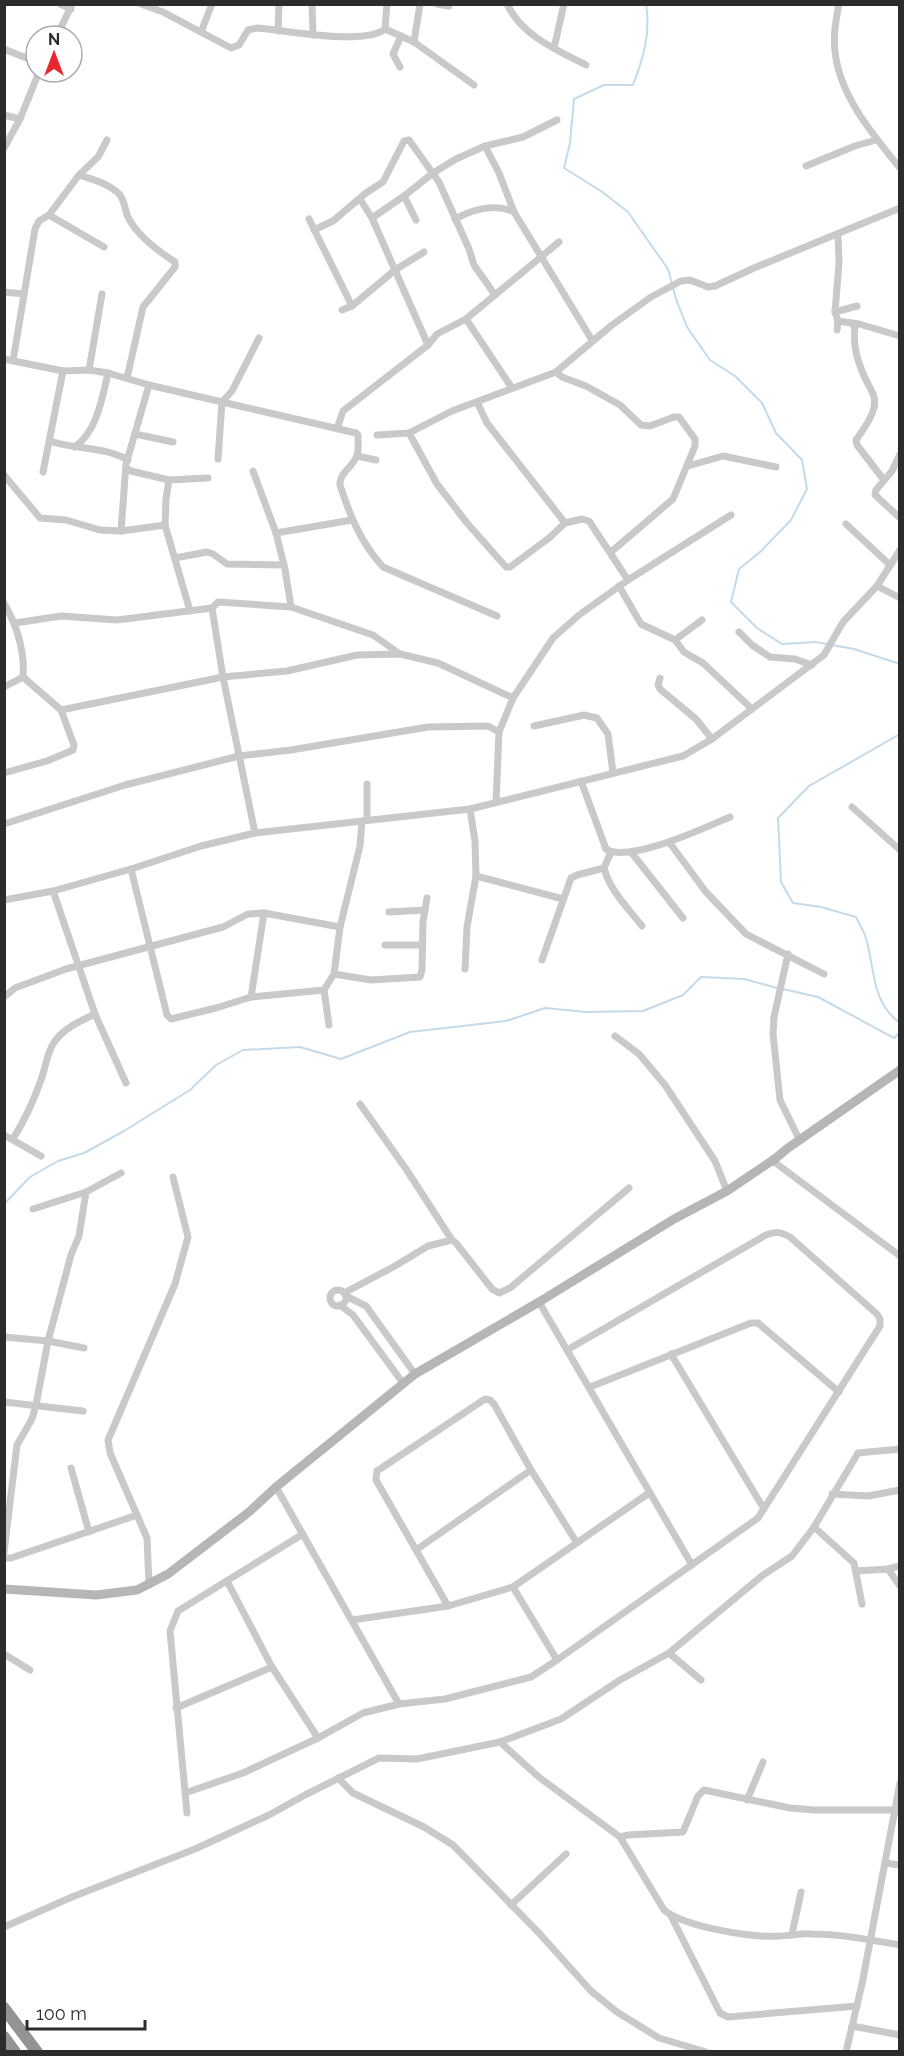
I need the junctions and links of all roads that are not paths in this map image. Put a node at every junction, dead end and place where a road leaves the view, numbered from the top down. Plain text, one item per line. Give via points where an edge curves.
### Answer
1 (60, 4) edge
2 (141, 4) edge
3 (212, 4) edge
4 (279, 4) edge
5 (312, 4) edge
6 (387, 4) edge
7 (420, 4) edge
8 (437, 4) edge
9 (507, 4) edge
10 (564, 4) edge
11 (839, 4) edge
12 (449, 6) dead end
13 (71, 7) edge
14 (165, 8) edge
15 (63, 24) edge
16 (385, 28) junction
17 (278, 30) junction
18 (201, 32) junction
19 (313, 35) junction
20 (401, 36) junction
21 (414, 42) junction
22 (554, 48) junction
23 (4, 49) edge
24 (24, 57) edge
25 (586, 65) dead end
26 (400, 67) dead end
27 (34, 84) edge
28 (474, 85) dead end
29 (4, 115) edge
30 (20, 119) junction
31 (557, 120) dead end
32 (106, 140) dead end
33 (876, 140) junction
34 (485, 146) junction
35 (4, 148) edge
36 (806, 166) dead end
37 (900, 168) edge
38 (433, 173) junction
39 (79, 174) junction
40 (404, 196) junction
41 (360, 199) junction
42 (900, 208) edge
43 (514, 212) junction
44 (49, 215) junction
45 (372, 218) junction
46 (309, 219) dead end
47 (455, 219) junction
48 (416, 220) dead end
49 (314, 230) junction
50 (838, 234) junction
51 (559, 242) dead end
52 (104, 247) dead end
53 (424, 252) dead end
54 (541, 254) junction
55 (395, 270) junction
56 (4, 292) edge
57 (24, 294) junction
58 (102, 294) dead end
59 (495, 295) junction
60 (352, 306) junction
61 (857, 306) dead end
62 (342, 310) dead end
63 (835, 312) junction
64 (466, 318) junction
65 (838, 321) junction
66 (852, 324) junction
67 (837, 330) dead end
68 (900, 336) edge
69 (259, 338) dead end
70 (592, 340) junction
71 (428, 345) junction
72 (4, 359) edge
73 (13, 361) junction
74 (89, 370) junction
75 (63, 371) junction
76 (556, 372) junction
77 (108, 373) junction
78 (127, 378) junction
79 (150, 385) junction
80 (512, 388) junction
81 (222, 402) junction
82 (477, 402) junction
83 (337, 429) junction
84 (409, 433) junction
85 (135, 434) junction
86 (377, 435) dead end
87 (85, 440) junction
88 (50, 441) junction
89 (173, 442) dead end
90 (75, 447) junction
91 (86, 448) junction
92 (900, 454) edge
93 (357, 456) junction
94 (218, 459) dead end
95 (376, 460) dead end
96 (127, 464) junction
97 (688, 466) junction
98 (776, 467) dead end
99 (253, 471) dead end
100 (43, 472) dead end
101 (4, 475) edge
102 (208, 478) dead end
103 (169, 480) junction
104 (884, 480) junction
105 (731, 515) dead end
106 (900, 518) edge
107 (352, 520) junction
108 (565, 523) junction
109 (846, 524) dead end
110 (165, 525) junction
111 (122, 531) junction
112 (276, 533) junction
113 (900, 550) edge
114 (610, 552) junction
115 (175, 558) junction
116 (284, 565) junction
117 (890, 565) junction
118 (628, 580) junction
119 (619, 586) junction
120 (877, 586) junction
121 (900, 598) edge
122 (4, 603) edge
123 (291, 607) junction
124 (212, 608) junction
125 (190, 611) junction
126 (496, 616) dead end
127 (702, 620) dead end
128 (15, 623) junction
129 (739, 632) dead end
130 (675, 640) junction
131 (400, 654) junction
132 (812, 665) junction
133 (23, 676) junction
134 (223, 677) junction
135 (660, 678) dead end
136 (4, 687) edge
137 (513, 698) junction
138 (753, 709) junction
139 (61, 710) junction
140 (534, 726) dead end
141 (499, 732) junction
142 (712, 739) junction
143 (239, 756) junction
144 (4, 773) edge
145 (613, 773) junction
146 (581, 781) junction
147 (367, 784) dead end
148 (496, 802) junction
149 (852, 807) dead end
150 (471, 809) junction
151 (730, 817) dead end
152 (365, 821) junction
153 (4, 824) edge
154 (255, 833) junction
155 (669, 842) junction
156 (900, 850) edge
157 (611, 852) junction
158 (630, 852) junction
159 (604, 868) junction
160 (131, 869) junction
161 (476, 876) junction
162 (52, 891) junction
163 (427, 898) dead end
164 (563, 899) junction
165 (4, 900) edge
166 (425, 910) junction
167 (388, 912) dead end
168 (264, 913) junction
169 (683, 918) dead end
170 (642, 926) dead end
171 (340, 927) junction
172 (385, 945) dead end
173 (422, 945) junction
174 (150, 946) junction
175 (788, 954) junction
176 (542, 960) dead end
177 (80, 967) junction
178 (465, 969) dead end
179 (334, 974) junction
180 (824, 974) dead end
181 (324, 990) junction
182 (4, 997) edge
183 (251, 997) junction
184 (95, 1014) junction
185 (329, 1025) dead end
186 (615, 1036) dead end
187 (900, 1070) edge
188 (126, 1083) dead end
189 (360, 1104) dead end
190 (4, 1135) edge
191 (13, 1139) junction
192 (800, 1141) junction
193 (41, 1156) dead end
194 (773, 1161) junction
195 (121, 1173) dead end
196 (172, 1177) dead end
197 (629, 1188) dead end
198 (727, 1191) junction
199 (86, 1192) junction
200 (33, 1209) dead end
201 (452, 1240) junction
202 (900, 1256) edge
203 (345, 1294) junction
204 (539, 1302) junction
205 (340, 1305) junction
206 (4, 1337) edge
207 (48, 1341) junction
208 (84, 1348) dead end
209 (567, 1350) junction
210 (672, 1354) junction
211 (415, 1374) junction
212 (403, 1383) junction
213 (590, 1387) junction
214 (839, 1392) junction
215 (4, 1402) edge
216 (36, 1405) junction
217 (83, 1411) dead end
218 (900, 1449) edge
219 (71, 1468) dead end
220 (531, 1470) junction
221 (276, 1487) junction
222 (900, 1490) edge
223 (650, 1493) junction
224 (832, 1494) junction
225 (764, 1509) junction
226 (137, 1515) junction
227 (814, 1527) junction
228 (89, 1532) junction
229 (303, 1534) junction
230 (577, 1543) junction
231 (416, 1550) junction
232 (4, 1552) edge
233 (4, 1558) edge
234 (692, 1565) junction
235 (900, 1566) edge
236 (888, 1569) junction
237 (856, 1571) junction
238 (227, 1581) junction
239 (150, 1585) junction
240 (900, 1586) edge
241 (513, 1587) junction
242 (4, 1589) edge
243 (862, 1604) dead end
244 (448, 1606) junction
245 (352, 1620) junction
246 (669, 1653) junction
247 (4, 1654) edge
248 (557, 1660) junction
249 (272, 1667) junction
250 (30, 1670) dead end
251 (701, 1680) dead end
252 (399, 1704) junction
253 (176, 1708) junction
254 (318, 1738) junction
255 (500, 1742) junction
256 (763, 1762) dead end
257 (338, 1778) junction
258 (900, 1783) edge
259 (185, 1792) junction
260 (747, 1800) junction
261 (897, 1812) edge
262 (187, 1813) dead end
263 (620, 1837) junction
264 (566, 1854) dead end
265 (885, 1863) junction
266 (900, 1865) edge
267 (801, 1892) dead end
268 (512, 1905) junction
269 (671, 1916) junction
270 (4, 1926) edge
271 (792, 1934) junction
272 (871, 1941) junction
273 (900, 1945) edge
274 (857, 2006) junction
275 (4, 2008) edge
276 (852, 2026) junction
277 (900, 2035) edge
278 (4, 2037) edge
279 (685, 2048) edge
280 (15, 2052) edge
281 (37, 2052) edge
282 (706, 2052) edge
283 (846, 2052) edge

1 - 13 street
2 - 14 street
3 - 18 street
4 - 17 street
5 - 19 street
6 - 16 street
7 - 21 street
8 - 12 street
9 - 22 street via 513,17 530,33
10 - 22 street
11 - 33 street via 835,54 846,89
13 - 15 street
14 - 18 street
16 - 19 street via 372,36
16 - 20 street
17 - 18 street via 252,28 239,45 231,48
17 - 19 street
20 - 21 street
20 - 26 street via 393,54
21 - 28 street
22 - 25 street
23 - 24 street
27 - 30 street
29 - 30 street
30 - 35 street
31 - 34 street via 523,137
32 - 39 street via 98,157
33 - 36 street
33 - 37 street
34 - 38 street
34 - 43 street
38 - 40 street
38 - 41 street via 409,140 405,140 383,182
38 - 47 street
39 - 44 street
39 - 78 street via 119,193 138,232 175,262 142,307
40 - 45 street
40 - 48 street
41 - 45 street
41 - 49 street via 333,221
42 - 50 street
43 - 47 street via 478,209
43 - 54 street
44 - 52 street
44 - 57 street via 35,229
45 - 55 street
46 - 49 street
47 - 59 street via 471,258
49 - 60 street
50 - 63 street
50 - 70 street via 715,286 681,281 651,297
51 - 54 street
53 - 55 street
54 - 59 street
54 - 70 street
55 - 60 street
55 - 71 street
56 - 57 street
57 - 73 street
58 - 74 street
59 - 64 street
60 - 62 street
61 - 63 street
63 - 65 street
64 - 71 street via 437,333
64 - 80 street
65 - 66 street
65 - 67 street
66 - 68 street
66 - 104 street via 856,351 875,398 857,445
69 - 81 street via 232,391
70 - 76 street
71 - 83 street via 343,411
72 - 73 street
73 - 75 street
74 - 75 street
74 - 77 street
75 - 88 street
76 - 80 street
76 - 97 street via 620,405 641,425 679,417 695,439
77 - 78 street
77 - 87 street
78 - 79 street
79 - 81 street
79 - 85 street
80 - 82 street
81 - 83 street
81 - 94 street
82 - 84 street
82 - 108 street via 487,423
83 - 93 street via 358,435
84 - 86 street
84 - 108 street via 437,484 506,567
85 - 89 street
85 - 96 street
87 - 90 street
87 - 91 street
88 - 90 street
88 - 100 street
90 - 91 street
91 - 96 street via 115,452
92 - 104 street
93 - 95 street
93 - 107 street via 339,480
96 - 103 street via 131,471
96 - 111 street
97 - 98 street via 723,456
97 - 114 street via 674,499
99 - 112 street
101 - 111 street via 40,518
102 - 103 street
103 - 110 street
104 - 106 street via 875,495
105 - 118 street
107 - 112 street
107 - 126 street via 383,567
108 - 114 street via 589,521
109 - 117 street
110 - 111 street
110 - 115 street
112 - 116 street
113 - 117 street
114 - 118 street
115 - 116 street via 207,552 227,564
115 - 125 street
116 - 123 street
117 - 120 street
118 - 119 street
119 - 130 street via 641,624
119 - 137 street via 553,638
120 - 121 street
120 - 132 street via 843,622 824,655
122 - 128 street
123 - 124 street via 218,602
123 - 131 street via 373,636
124 - 125 street
124 - 134 street
125 - 128 street via 117,620 61,616
127 - 130 street
128 - 133 street via 24,660
129 - 132 street via 770,657
130 - 138 street via 684,652 703,663
131 - 134 street via 357,656 287,671
131 - 137 street via 438,663
132 - 138 street
133 - 136 street
133 - 139 street
134 - 139 street
134 - 143 street
135 - 142 street via 660,689 696,719
137 - 141 street
138 - 142 street
139 - 144 street via 73,750
140 - 145 street via 584,715 597,718 608,734
141 - 143 street via 488,726 428,727
141 - 148 street
142 - 145 street via 683,756
143 - 153 street via 125,785
143 - 154 street
145 - 146 street
146 - 148 street
146 - 157 street via 606,849
147 - 152 street
148 - 150 street
149 - 156 street
150 - 152 street
150 - 161 street
151 - 155 street
152 - 154 street
152 - 171 street
154 - 160 street
155 - 158 street
155 - 175 street via 706,892 746,934
157 - 158 street
157 - 159 street
158 - 169 street
159 - 164 street via 571,879
159 - 170 street via 618,896
160 - 162 street
160 - 174 street
161 - 164 street
161 - 178 street
162 - 165 street
162 - 177 street
163 - 166 street
164 - 176 street
166 - 167 street
166 - 173 street
168 - 171 street
168 - 174 street via 248,914 223,927
168 - 183 street
171 - 179 street
172 - 173 street
173 - 179 street via 420,977 370,980
174 - 177 street
174 - 183 street via 171,1019
175 - 180 street
175 - 192 street via 774,1017 778,1089
177 - 182 street via 15,988
177 - 184 street
179 - 181 street
181 - 183 street
181 - 185 street
184 - 188 street
184 - 191 street via 68,1029 53,1044
186 - 198 street via 639,1054 665,1085 715,1161
187 - 192 street
189 - 201 street
190 - 191 street
191 - 193 street
192 - 194 street
194 - 198 street
194 - 202 street
195 - 199 street
196 - 226 street via 188,1237 175,1284 108,1440 110,1454
197 - 201 street via 510,1288 499,1293
198 - 204 street
199 - 200 street
199 - 207 street via 79,1236
201 - 203 street via 428,1246
203 - 205 street via 346,1300
203 - 205 street via 337,1290 331,1295 332,1303
203 - 211 street via 366,1306
204 - 209 street
204 - 211 street
205 - 212 street via 353,1316
206 - 207 street
207 - 208 street
207 - 216 street
209 - 213 street
209 - 214 street via 766,1235 782,1232 880,1319 880,1326
210 - 213 street
210 - 214 street via 759,1323
210 - 225 street
211 - 212 street
212 - 221 street
213 - 223 street
214 - 225 street
215 - 216 street
216 - 217 street
216 - 232 street via 17,1445
218 - 224 street via 858,1453
219 - 228 street
220 - 230 street
220 - 231 street
220 - 231 street via 494,1404 485,1399 377,1471 376,1480
221 - 229 street
221 - 239 street via 249,1512
222 - 224 street via 868,1496
223 - 230 street
223 - 234 street
224 - 227 street
225 - 234 street via 759,1518
226 - 228 street
226 - 239 street via 147,1538
227 - 237 street via 854,1563
227 - 246 street via 792,1556
228 - 233 street
229 - 238 street
229 - 245 street
230 - 241 street
231 - 244 street
234 - 248 street
235 - 236 street
236 - 237 street
236 - 240 street
237 - 243 street
238 - 249 street
238 - 253 street via 178,1611 173,1621 170,1631
239 - 242 street via 96,1596
241 - 244 street
241 - 248 street
244 - 245 street
245 - 252 street
246 - 251 street
246 - 255 street via 561,1719
247 - 250 street
248 - 252 street via 531,1677 445,1699
249 - 253 street
249 - 254 street
252 - 254 street via 363,1713
253 - 259 street
254 - 259 street via 243,1773
255 - 257 street via 417,1759 379,1758
255 - 263 street via 540,1778
256 - 260 street
257 - 268 street via 353,1793 453,1845
257 - 270 street via 195,1849
258 - 261 street
259 - 262 street
260 - 261 street via 815,1810
260 - 263 street via 704,1790 683,1832
261 - 265 street
263 - 269 street
264 - 268 street
265 - 266 street
265 - 272 street
267 - 271 street
268 - 279 street via 591,1991 616,2012
269 - 271 street via 735,1933
269 - 274 street via 723,2015
271 - 272 street
272 - 273 street
272 - 274 street
274 - 276 street
275 - 281 highway
276 - 277 street
276 - 283 street
278 - 280 highway
279 - 282 street

